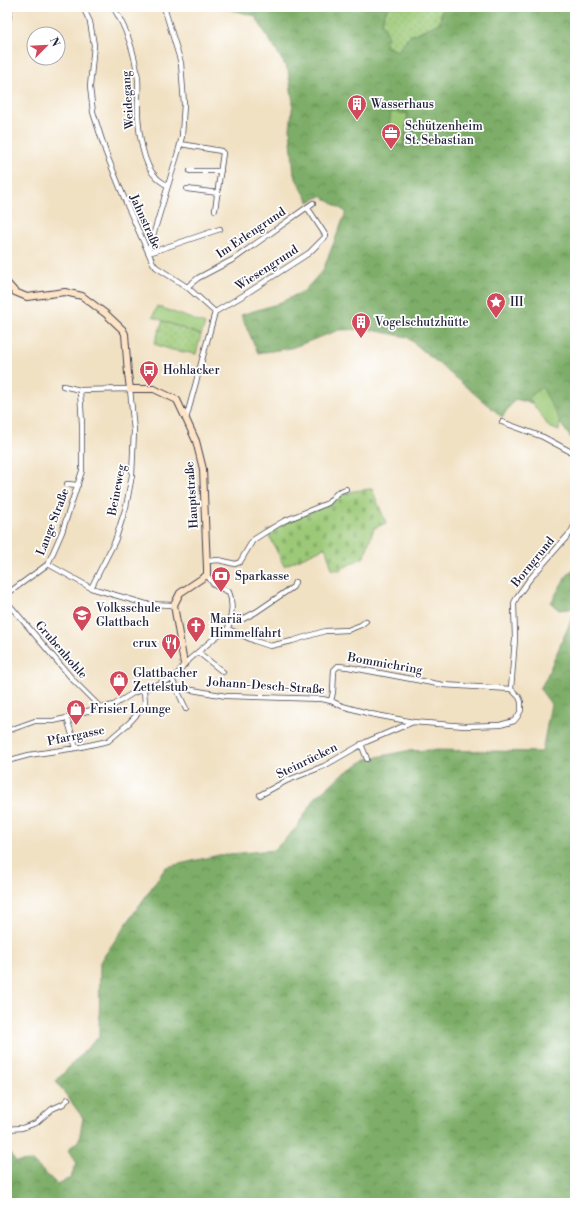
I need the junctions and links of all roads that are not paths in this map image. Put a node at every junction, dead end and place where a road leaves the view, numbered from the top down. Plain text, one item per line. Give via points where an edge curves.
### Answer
1 (9, 7) edge
2 (83, 7) edge
3 (113, 7) edge
4 (164, 7) edge
5 (7, 22) edge
6 (181, 144) junction
7 (190, 171) dead end
8 (221, 171) junction
9 (168, 186) junction
10 (187, 189) dead end
11 (218, 193) junction
12 (313, 203) dead end
13 (307, 207) junction
14 (215, 210) dead end
15 (220, 229) dead end
16 (149, 256) junction
17 (7, 283) edge
18 (187, 287) junction
19 (215, 312) junction
20 (63, 386) dead end
21 (130, 389) junction
22 (80, 390) junction
23 (186, 419) junction
24 (502, 422) dead end
25 (575, 454) edge
26 (67, 484) dead end
27 (78, 485) junction
28 (346, 489) dead end
29 (575, 524) edge
30 (207, 561) junction
31 (48, 564) junction
32 (207, 575) junction
33 (295, 582) dead end
34 (92, 588) junction
35 (7, 594) edge
36 (7, 602) edge
37 (174, 605) junction
38 (230, 618) junction
39 (366, 621) dead end
40 (228, 629) junction
41 (198, 652) junction
42 (184, 664) junction
43 (223, 672) dead end
44 (172, 679) junction
45 (511, 688) junction
46 (176, 689) junction
47 (144, 690) junction
48 (331, 701) junction
49 (102, 709) junction
50 (186, 709) dead end
51 (67, 718) junction
52 (413, 722) junction
53 (7, 731) edge
54 (361, 744) junction
55 (76, 748) junction
56 (367, 759) dead end
57 (7, 761) edge
58 (260, 795) dead end
59 (68, 1098) dead end
60 (7, 1129) edge

1 - 5 street
2 - 16 street, Jahnstraße via 90,22 94,45 90,87 93,112 106,153
3 - 9 street, Weidegang via 134,54 138,81 140,136 146,159 156,178
4 - 6 street via 181,63 184,104
6 - 8 street via 221,151 224,155
6 - 9 street
7 - 8 street
8 - 11 street
9 - 16 street
10 - 11 street
11 - 14 street
12 - 13 street, Im Erlengrund
13 - 18 street, Im Erlengrund via 234,259 198,278
13 - 19 street, Wiesengrund via 326,236 309,253
15 - 16 street
16 - 18 street, Jahnstraße via 156,267
17 - 21 street via 15,292 27,297 65,292 82,296 106,314 125,334
18 - 19 street, Jahnstraße
19 - 23 street
20 - 22 street
21 - 22 street
21 - 23 street, Hauptstraße via 154,389 177,400
21 - 34 street, Beineweg via 134,431 132,475 126,507 114,541
22 - 27 street, Lange Straße via 82,471
23 - 30 street, Hauptstraße via 203,469
24 - 25 street via 543,437
26 - 27 street, Lange Straße
27 - 31 street, Lange Straße
28 - 30 street via 338,492 328,503 284,521 253,540 240,562 235,564 219,560
29 - 45 street, Borngrund via 571,532 528,580 514,603 515,639
30 - 32 street, Hauptstraße
31 - 34 street
31 - 35 street, Lange Straße
32 - 37 street via 180,593
32 - 38 street via 214,586 229,592 232,600
33 - 38 street via 256,612 243,619
34 - 37 street via 146,604
36 - 49 street, Grubenhohle via 74,681
37 - 42 street
38 - 40 street
39 - 40 street via 348,630 325,632 270,646
40 - 41 street
41 - 42 street
41 - 43 street
42 - 44 street
44 - 46 street
44 - 47 street
45 - 48 street, Bommichring via 444,685 338,666 334,670
45 - 52 street via 521,702 521,710 514,721 500,725 465,726
46 - 48 street, Johann-Desch-Straße via 226,696
46 - 50 street
47 - 49 street
47 - 55 street, Pfarrgasse via 145,703 129,724 108,741
48 - 52 street via 364,712
49 - 51 street
51 - 53 street via 35,721
51 - 55 street
52 - 54 street, Steinrücken
54 - 56 street
54 - 58 street, Steinrücken via 324,766 286,781
55 - 57 street, Pfarrgasse
59 - 60 street via 36,1123 22,1128

